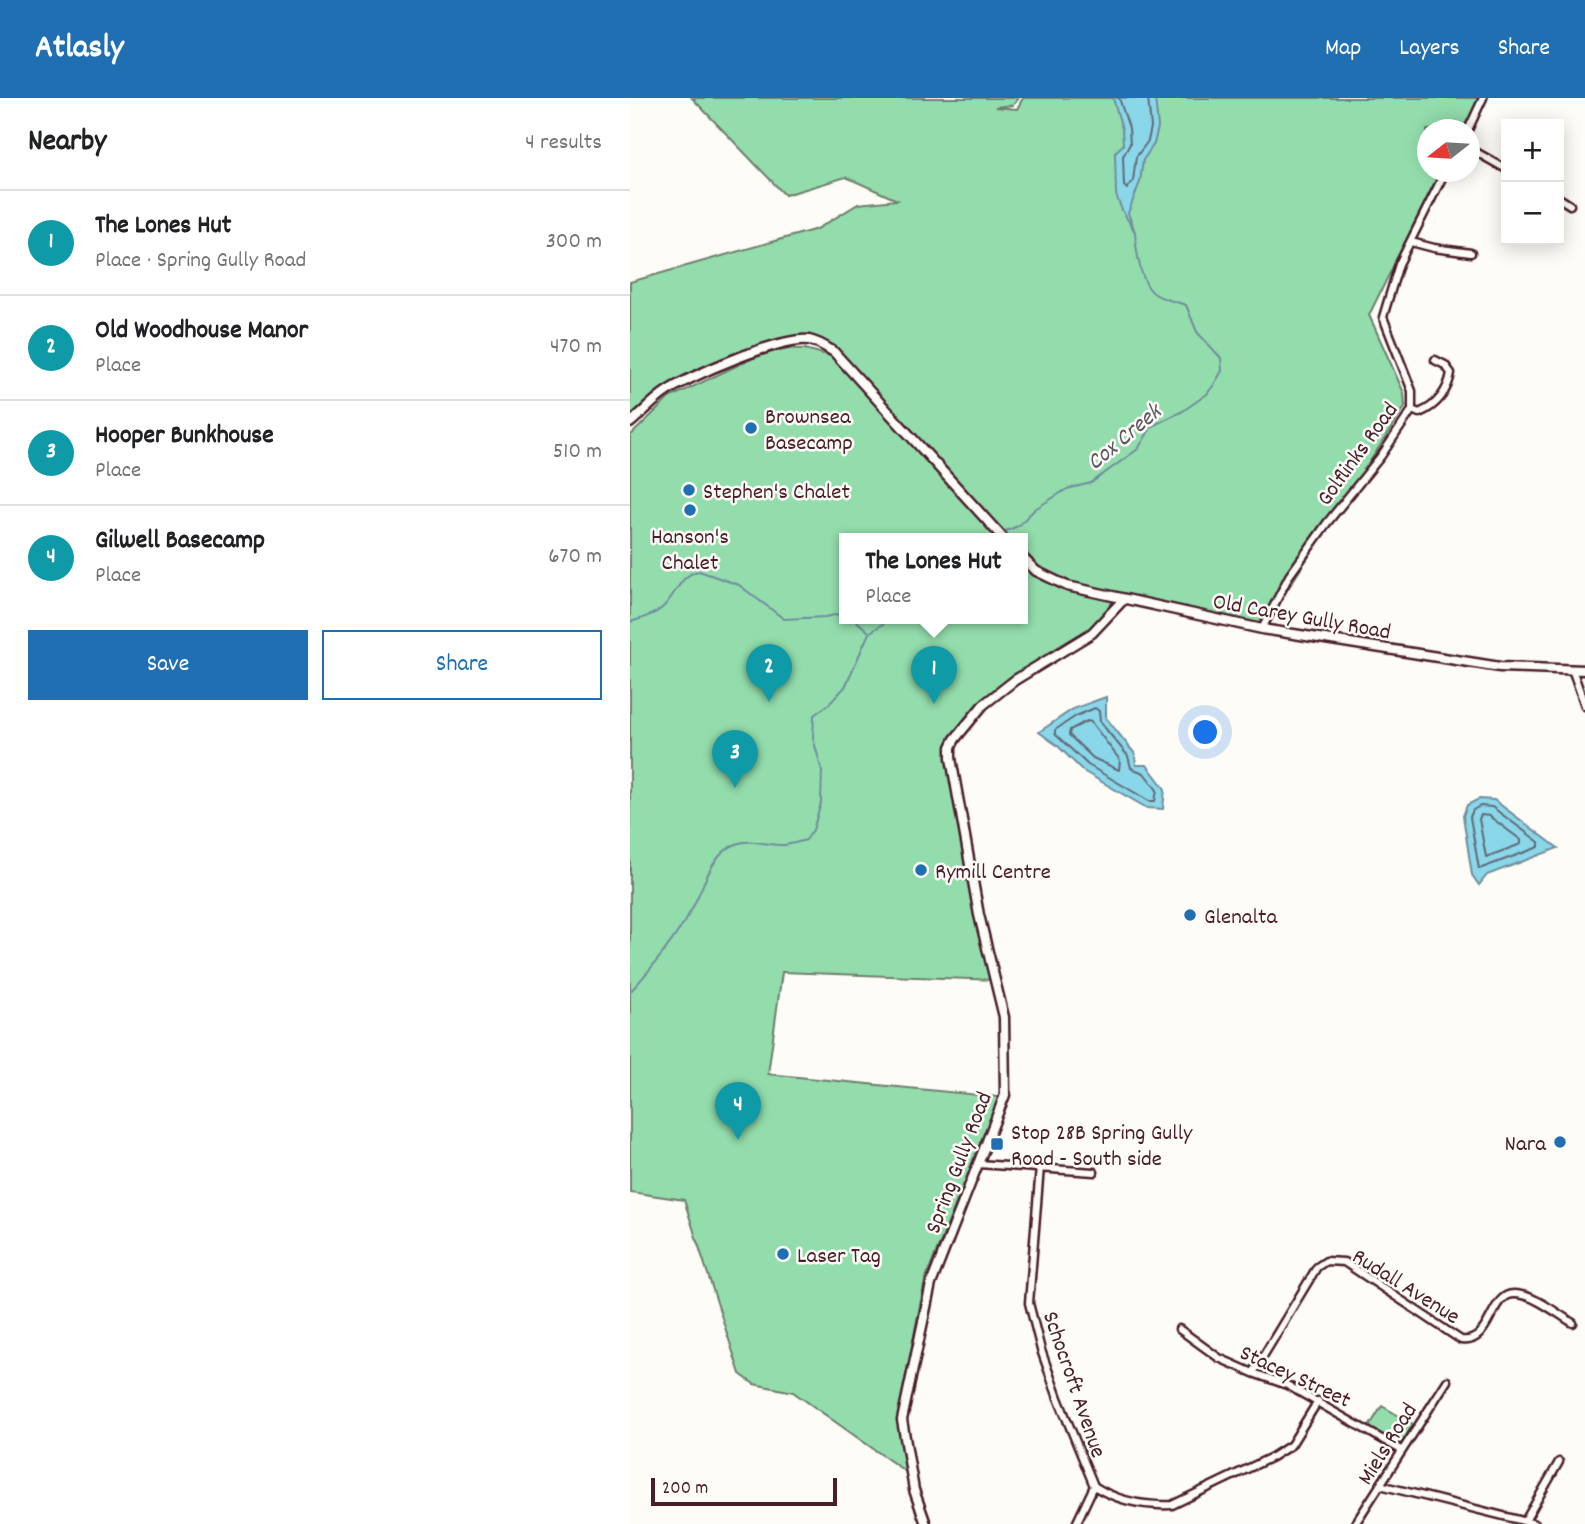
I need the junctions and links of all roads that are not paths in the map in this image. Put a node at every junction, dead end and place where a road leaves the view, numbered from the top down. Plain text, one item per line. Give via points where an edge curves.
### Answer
1 (1483, 98) edge
2 (1473, 119) edge
3 (1480, 154) edge
4 (1501, 166) edge
5 (1441, 182) edge
6 (1564, 201) edge
7 (1570, 205) dead end
8 (1411, 242) junction
9 (1471, 253) dead end
10 (1435, 360) dead end
11 (1412, 410) junction
12 (630, 423) edge
13 (999, 533) edge
14 (1028, 563) edge
15 (1123, 600) junction
16 (1262, 629) junction
17 (1572, 669) junction
18 (1585, 670) edge
19 (1585, 706) edge
20 (978, 1164) junction
21 (1040, 1167) junction
22 (1094, 1172) dead end
23 (1573, 1323) dead end
24 (1179, 1329) dead end
25 (1253, 1373) junction
26 (1447, 1381) dead end
27 (1318, 1401) junction
28 (1401, 1450) junction
29 (1559, 1462) dead end
30 (1094, 1486) junction
31 (1380, 1486) junction
32 (1525, 1521) junction
33 (926, 1524) edge
34 (1076, 1524) edge
35 (1355, 1524) edge
36 (1535, 1524) edge

1 - 2 street
3 - 4 street
5 - 8 street, Golflinks Road
6 - 7 street
8 - 9 street
8 - 11 street, Golflinks Road via 1399,264 1383,317 1412,391
10 - 11 street via 1451,373 1450,383 1441,399 1426,411
11 - 16 street, Golflinks Road via 1290,576
12 - 13 main road via 663,394 694,377 789,342 820,343 834,352
14 - 15 main road, Old Carey Gully Road via 1067,586
15 - 16 main road, Old Carey Gully Road
15 - 20 main road, Spring Gully Road via 1092,633 983,705 950,747 979,915 1004,1017 1006,1095
16 - 17 main road, Old Carey Gully Road via 1500,667
17 - 18 main road, Old Carey Gully Road
17 - 19 street
20 - 21 street
20 - 33 main road, Spring Gully Road via 931,1284 902,1420 914,1490
21 - 22 street
21 - 30 street, Schocroft Avenue via 1029,1303 1058,1398
23 - 25 street, Rudall Avenue via 1512,1293 1503,1297 1478,1337 1461,1340 1344,1262 1326,1261 1317,1267
24 - 25 street, Stacey Street via 1219,1358
25 - 27 street, Stacey Street
26 - 28 street, Miels Road
27 - 28 street, Stacey Street
27 - 30 street via 1291,1445 1172,1505 1129,1501
28 - 31 street, Miels Road
29 - 32 street
30 - 34 street, Schocroft Avenue
31 - 32 street
31 - 35 street, Miels Road
32 - 36 street

